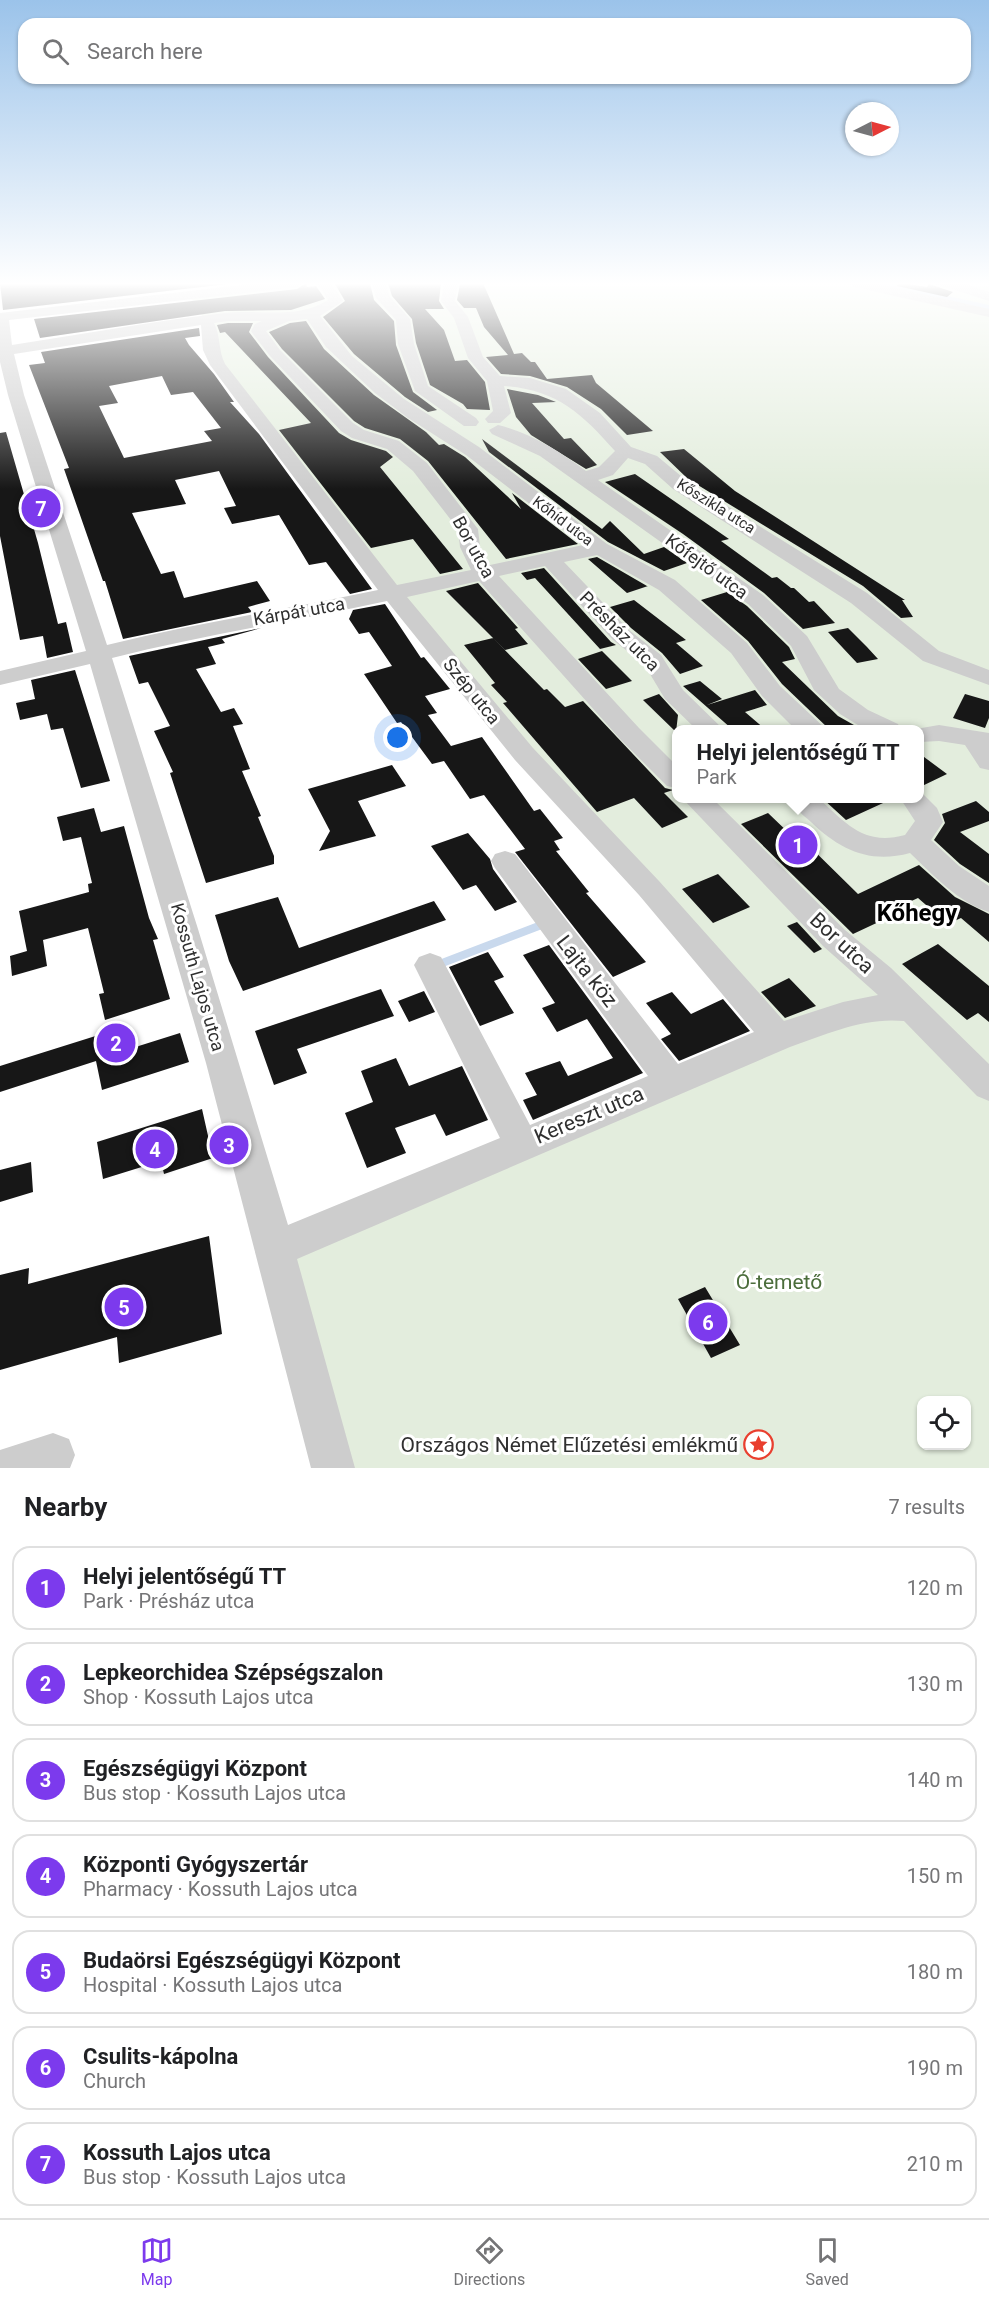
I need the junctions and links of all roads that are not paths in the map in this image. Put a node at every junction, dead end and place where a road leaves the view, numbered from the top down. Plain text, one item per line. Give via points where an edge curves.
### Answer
1 (2, 352) edge
2 (212, 352) edge
3 (274, 352) edge
4 (341, 352) edge
5 (408, 352) edge
6 (474, 352) edge
7 (495, 380) junction
8 (496, 424) junction
9 (473, 433) junction
10 (626, 451) junction
11 (582, 479) junction
12 (600, 548) junction
13 (550, 559) junction
14 (711, 566) junction
15 (483, 572) junction
16 (661, 582) junction
17 (392, 593) junction
18 (99, 655) junction
19 (0, 678) edge
20 (989, 678) edge
21 (708, 725) edge
22 (809, 725) edge
23 (881, 725) edge
24 (924, 734) edge
25 (981, 739) edge
26 (989, 762) edge
27 (672, 776) edge
28 (700, 803) edge
29 (807, 803) edge
30 (917, 803) edge
31 (915, 842) junction
32 (505, 861) dead end
33 (989, 901) edge
34 (430, 965) dead end
35 (909, 1009) junction
36 (778, 1037) junction
37 (671, 1080) junction
38 (989, 1086) edge
39 (521, 1143) junction
40 (276, 1249) junction
41 (53, 1455) dead end
42 (11, 1468) edge
43 (333, 1468) edge

1 - 18 street, Kossuth Lajos utca
2 - 17 street, Szép utca via 218,365
3 - 15 street, Bor utca via 347,427 358,435 393,445 420,467 468,529 470,547
4 - 9 street, Kőhíd utca via 408,411 453,441
5 - 9 street via 421,388
6 - 7 street
7 - 8 street via 502,405
7 - 10 street, Kőszikla utca via 554,390 594,417
8 - 9 street via 481,418
8 - 11 street, Kőfejtő utca
9 - 12 street, Kőhíd utca via 486,462
10 - 11 street via 606,471
10 - 20 street, Kőszikla utca via 651,460 681,485 860,598 931,656
11 - 14 street, Kőfejtő utca
12 - 13 street, Kárpát utca
12 - 16 street, Kőhíd utca
13 - 15 street, Kárpát utca
13 - 21 street, Présház utca via 621,635 653,660 674,694
14 - 16 street
14 - 23 street, Kőfejtő utca via 795,637 830,694
15 - 17 street, Kárpát utca
15 - 27 street, Bor utca
16 - 22 street, Kőhíd utca via 739,648 771,691
17 - 18 street, Kárpát utca via 296,614 253,618
17 - 36 street, Szép utca via 524,754
18 - 19 street, Kárpát utca
18 - 40 street, Kossuth Lajos utca via 175,898
24 - 25 street
25 - 26 street
28 - 35 street, Bor utca
29 - 31 street via 853,844 885,851
30 - 31 street via 929,822
31 - 33 street via 949,873
32 - 37 street, Lajta köz
34 - 39 street
35 - 36 street, Kereszt utca via 889,1005
35 - 38 street, Bor utca
36 - 37 street, Kereszt utca
37 - 39 street, Kereszt utca
39 - 40 street, Kereszt utca
40 - 43 street, Kossuth Lajos utca
41 - 42 street

